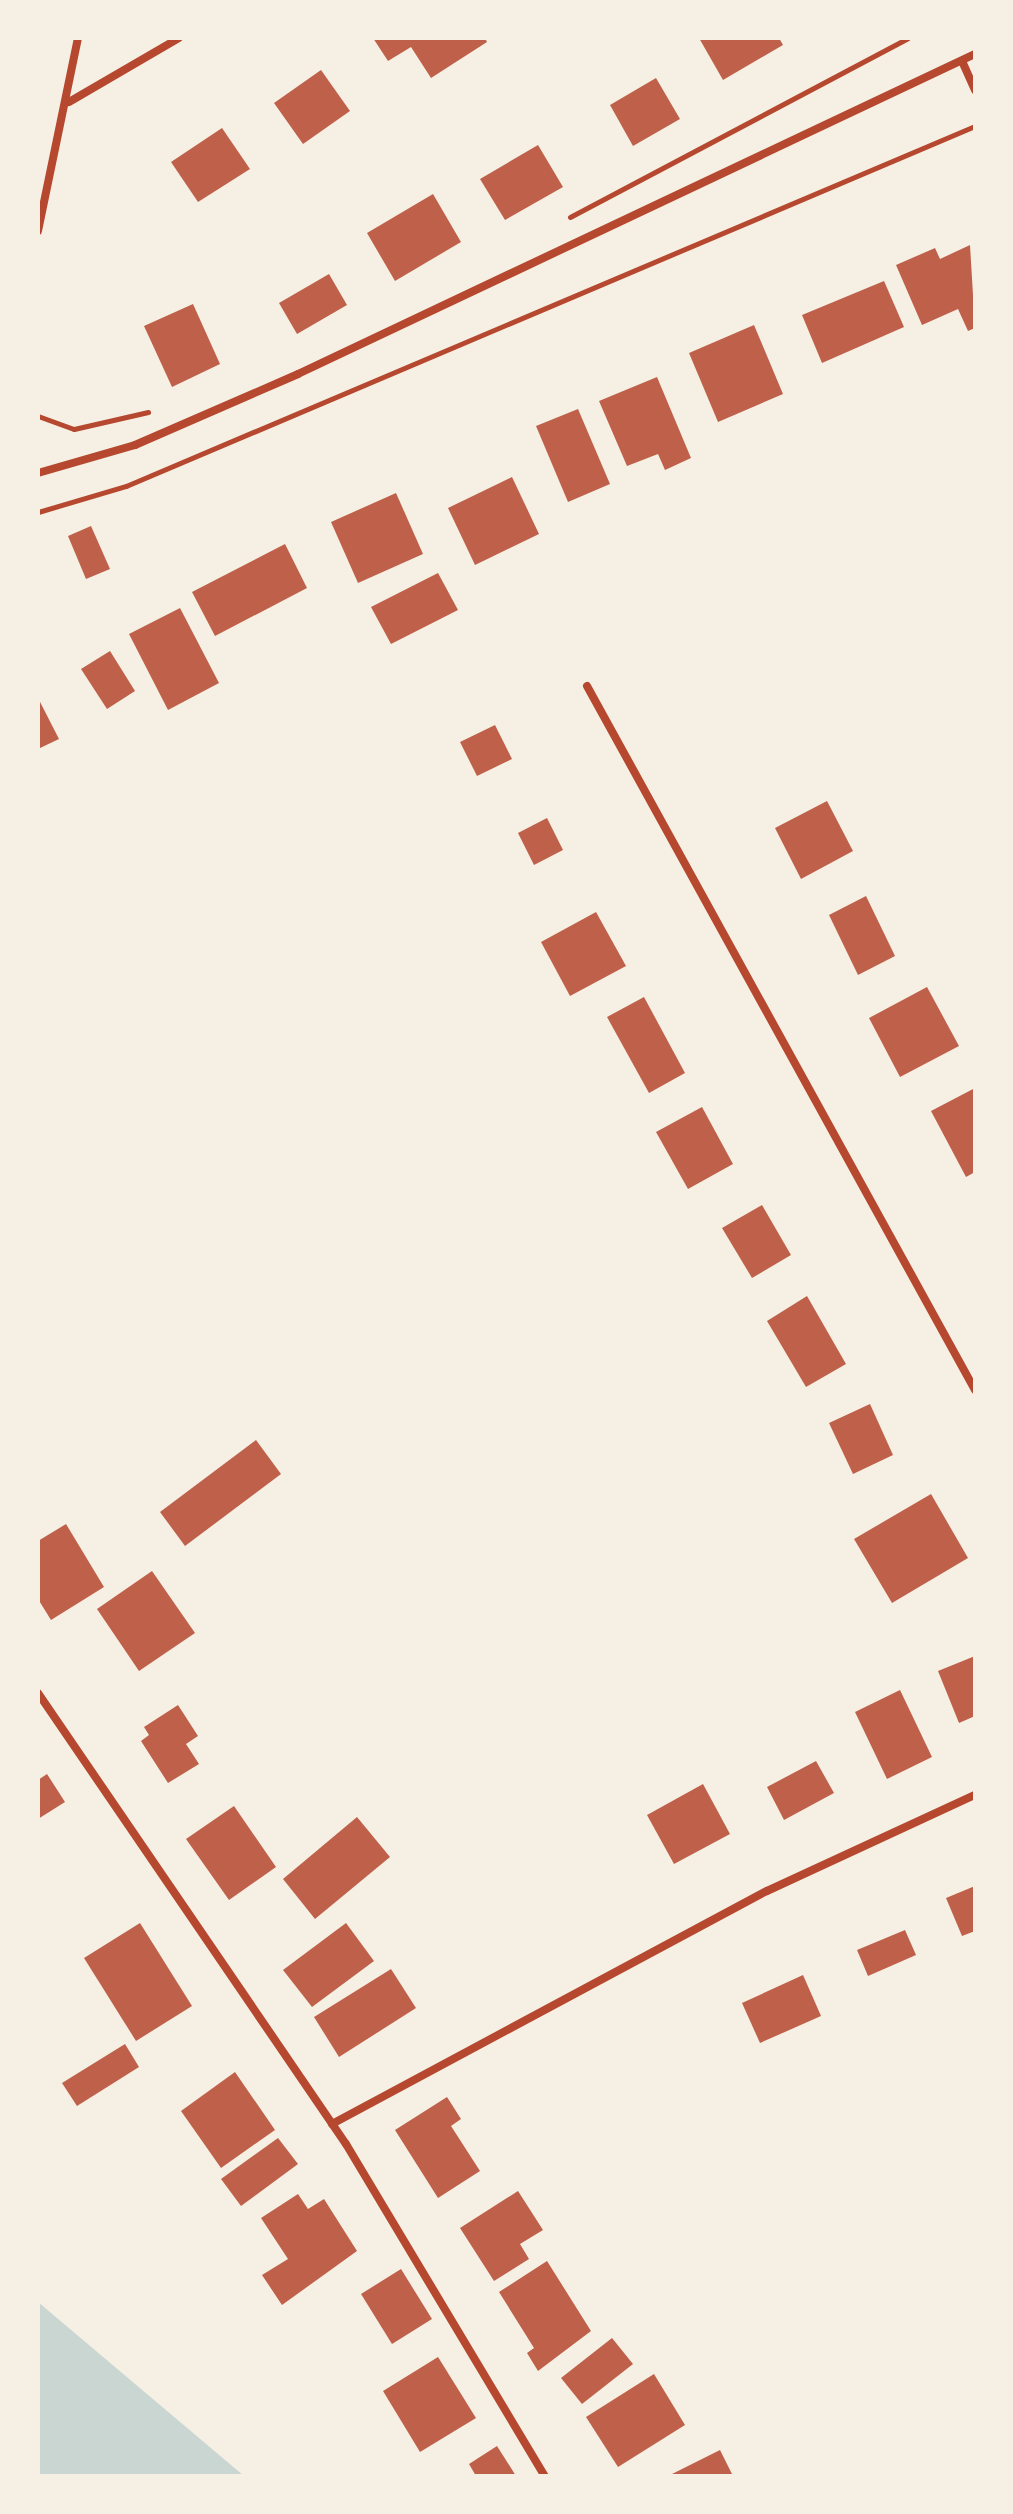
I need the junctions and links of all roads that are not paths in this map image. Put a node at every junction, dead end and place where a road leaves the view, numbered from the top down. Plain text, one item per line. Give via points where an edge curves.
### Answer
1 (78, 38) edge
2 (179, 38) edge
3 (975, 54) edge
4 (962, 61) junction
5 (975, 90) edge
6 (69, 102) junction
7 (38, 231) edge
8 (38, 473) edge
9 (587, 686) dead end
10 (975, 1390) edge
11 (38, 1693) edge
12 (975, 1795) edge
13 (332, 2124) junction
14 (545, 2476) edge

1 - 6 street
2 - 6 street
3 - 4 street
4 - 5 street
4 - 8 street via 298,374 135,445
6 - 7 street
9 - 10 street
11 - 13 street
12 - 13 street via 767,1891
13 - 14 street

